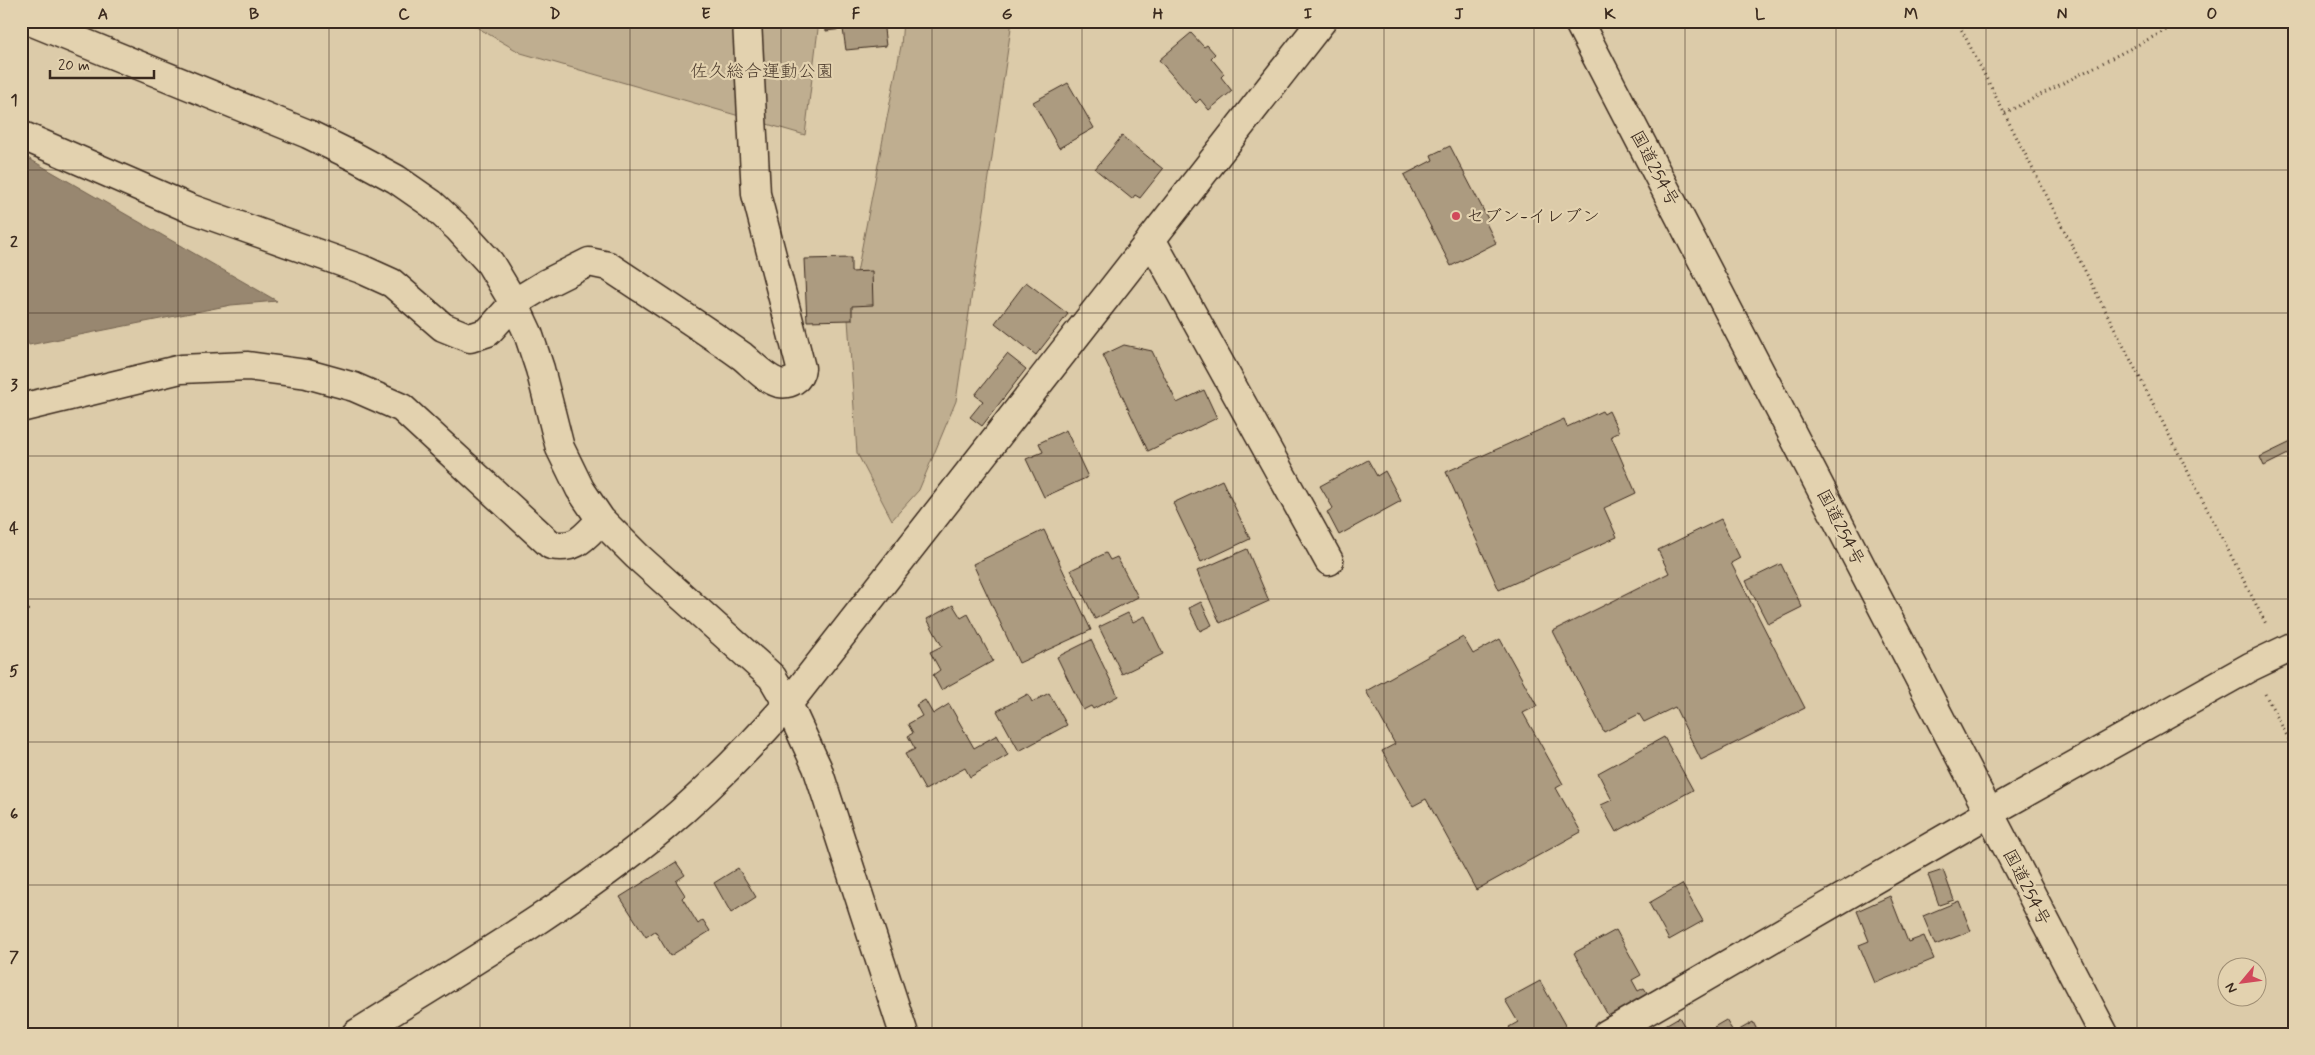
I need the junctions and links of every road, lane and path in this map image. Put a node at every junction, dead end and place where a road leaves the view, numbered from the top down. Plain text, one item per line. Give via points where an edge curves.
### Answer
1 (30, 21) edge
2 (747, 21) edge
3 (1322, 21) edge
4 (1578, 21) edge
5 (1957, 21) edge
6 (2184, 21) edge
7 (2005, 113) junction
8 (21, 135) edge
9 (1151, 239) junction
10 (514, 303) junction
11 (21, 408) edge
12 (601, 520) junction
13 (1329, 561) dead end
14 (2287, 649) edge
15 (2250, 667) junction
16 (788, 704) junction
17 (2294, 748) edge
18 (1989, 813) junction
19 (356, 1034) edge
20 (904, 1034) edge
21 (1607, 1034) edge
22 (2104, 1034) edge

1 - 10 main road via 308,134 396,179 459,228 490,263
2 - 10 main road via 756,194 800,362 800,374 796,380 788,383 770,379 743,357 608,266 589,262
3 - 9 main road
4 - 18 main road, 国道254号
5 - 7 path
6 - 7 path
7 - 14 path
8 - 10 main road via 189,208 369,272 392,283 444,327 470,338 488,332
9 - 13 main road
9 - 16 main road
10 - 12 main road via 540,369 560,448
11 - 12 main road via 181,369 248,366 307,374 354,387 402,408 551,545 564,548 578,543
12 - 16 main road via 772,677
14 - 15 main road
15 - 17 path
15 - 18 main road
16 - 19 main road via 708,787 623,859 548,912
16 - 20 main road via 818,767
18 - 21 main road
18 - 22 main road, 国道254号

